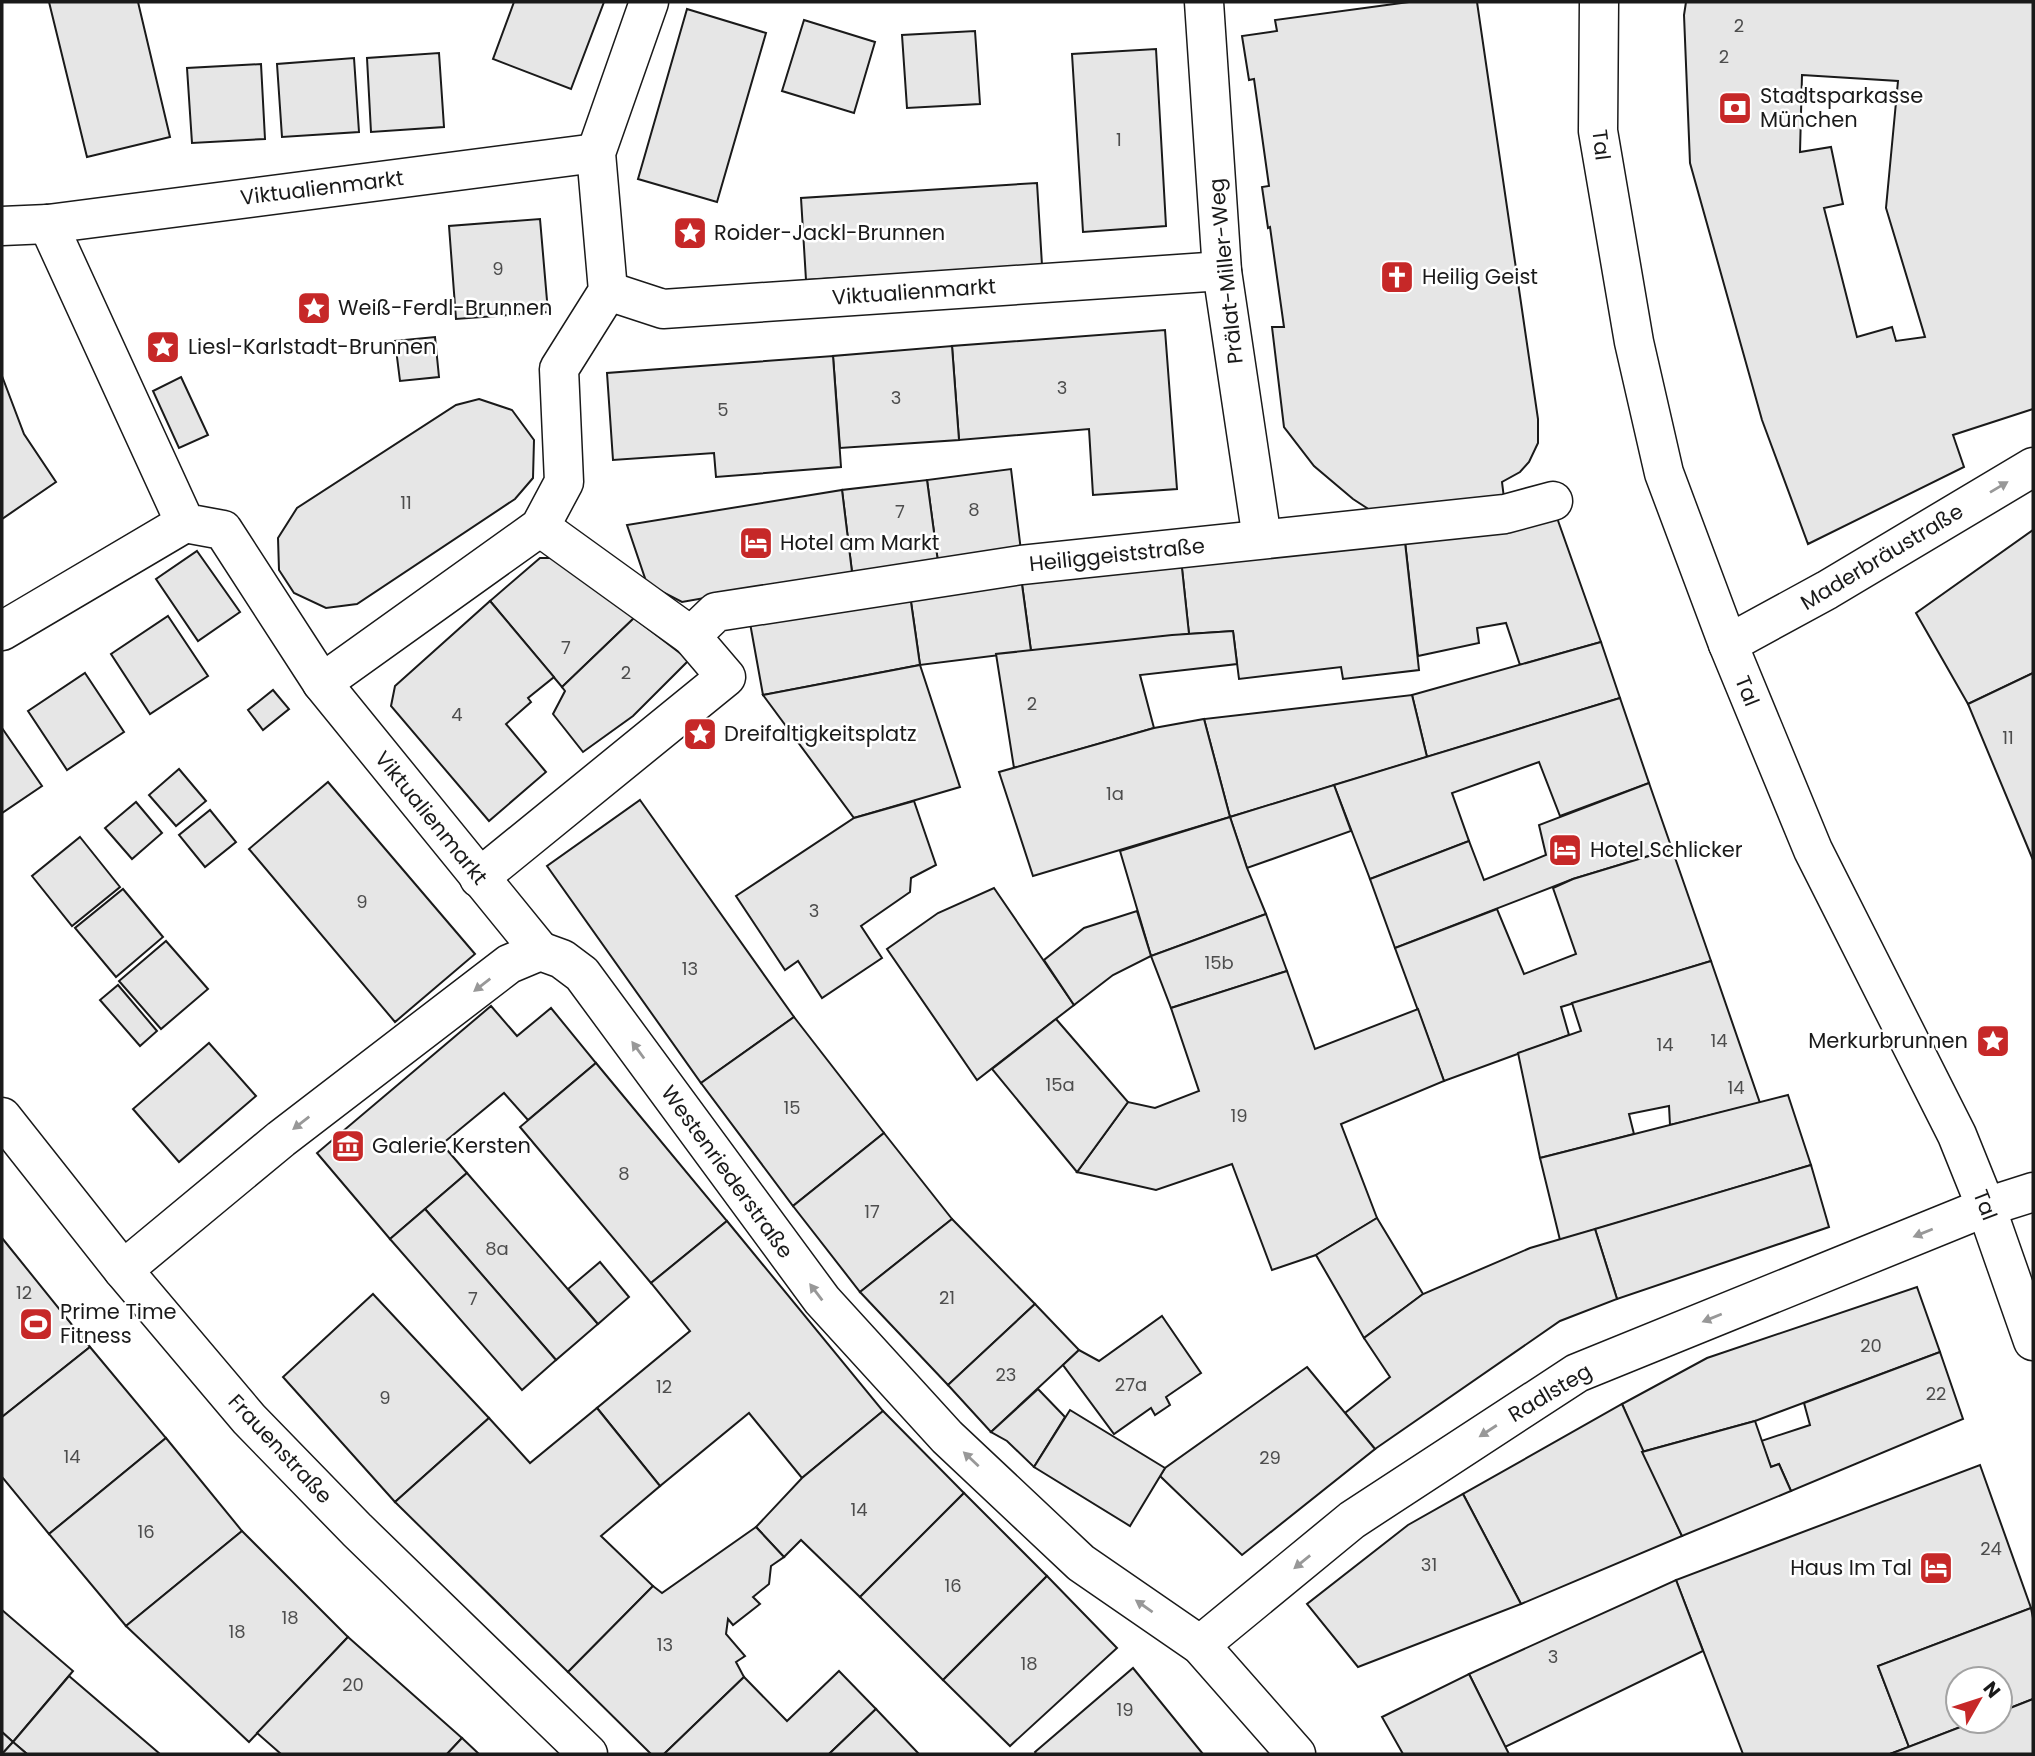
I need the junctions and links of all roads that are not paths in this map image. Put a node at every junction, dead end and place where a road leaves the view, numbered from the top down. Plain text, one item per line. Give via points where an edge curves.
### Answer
1 (649, 2) edge
2 (1205, 2) edge
3 (1599, 2) edge
4 (596, 153) junction
5 (48, 224) junction
6 (2, 226) edge
7 (1222, 271) junction
8 (608, 291) junction
9 (2033, 467) edge
10 (1553, 501) dead end
11 (185, 523) junction
12 (540, 527) junction
13 (1262, 539) junction
14 (2, 631) edge
15 (691, 636) junction
16 (1728, 644) junction
17 (322, 683) junction
18 (479, 878) junction
19 (540, 951) junction
20 (2, 1116) edge
21 (2033, 1192) edge
22 (1986, 1207) junction
23 (124, 1270) junction
24 (2033, 1341) edge
25 (1200, 1645) junction
26 (588, 1754) edge
27 (1296, 1754) edge

1 - 4 street
2 - 7 street, Prälat-Miller-Weg
3 - 16 street, Tal via 1598,131 1634,342 1664,473
4 - 5 street, Viktualienmarkt
4 - 8 street
5 - 6 street, Viktualienmarkt
5 - 11 street
7 - 8 street, Viktualienmarkt via 663,309
7 - 13 street, Prälat-Miller-Weg
8 - 12 street via 559,369 564,482
16 -> 9 street, Maderbräustraße
10 - 13 street, Heiliggeiststraße via 1505,514
11 - 14 street
11 - 17 street, Viktualienmarkt via 223,530
12 - 15 street
12 - 17 street
13 - 15 street, Heiliggeiststraße via 1021,565 716,612
15 - 18 street via 726,677
16 - 22 street, Tal via 1813,850 1957,1135
17 - 18 street, Viktualienmarkt
18 - 19 street, Viktualienmarkt
19 -> 23 street via 509,964 281,1139
25 -> 19 street, Westenriederstraße via 1081,1563 947,1437 822,1300 582,974 562,959
20 - 23 street, Frauenstraße
21 - 22 street, Radlsteg
22 - 24 street, Tal
22 -> 25 street, Radlsteg via 1577,1373 1352,1520
23 - 26 street, Frauenstraße via 249,1419
25 - 27 street, Westenriederstraße

